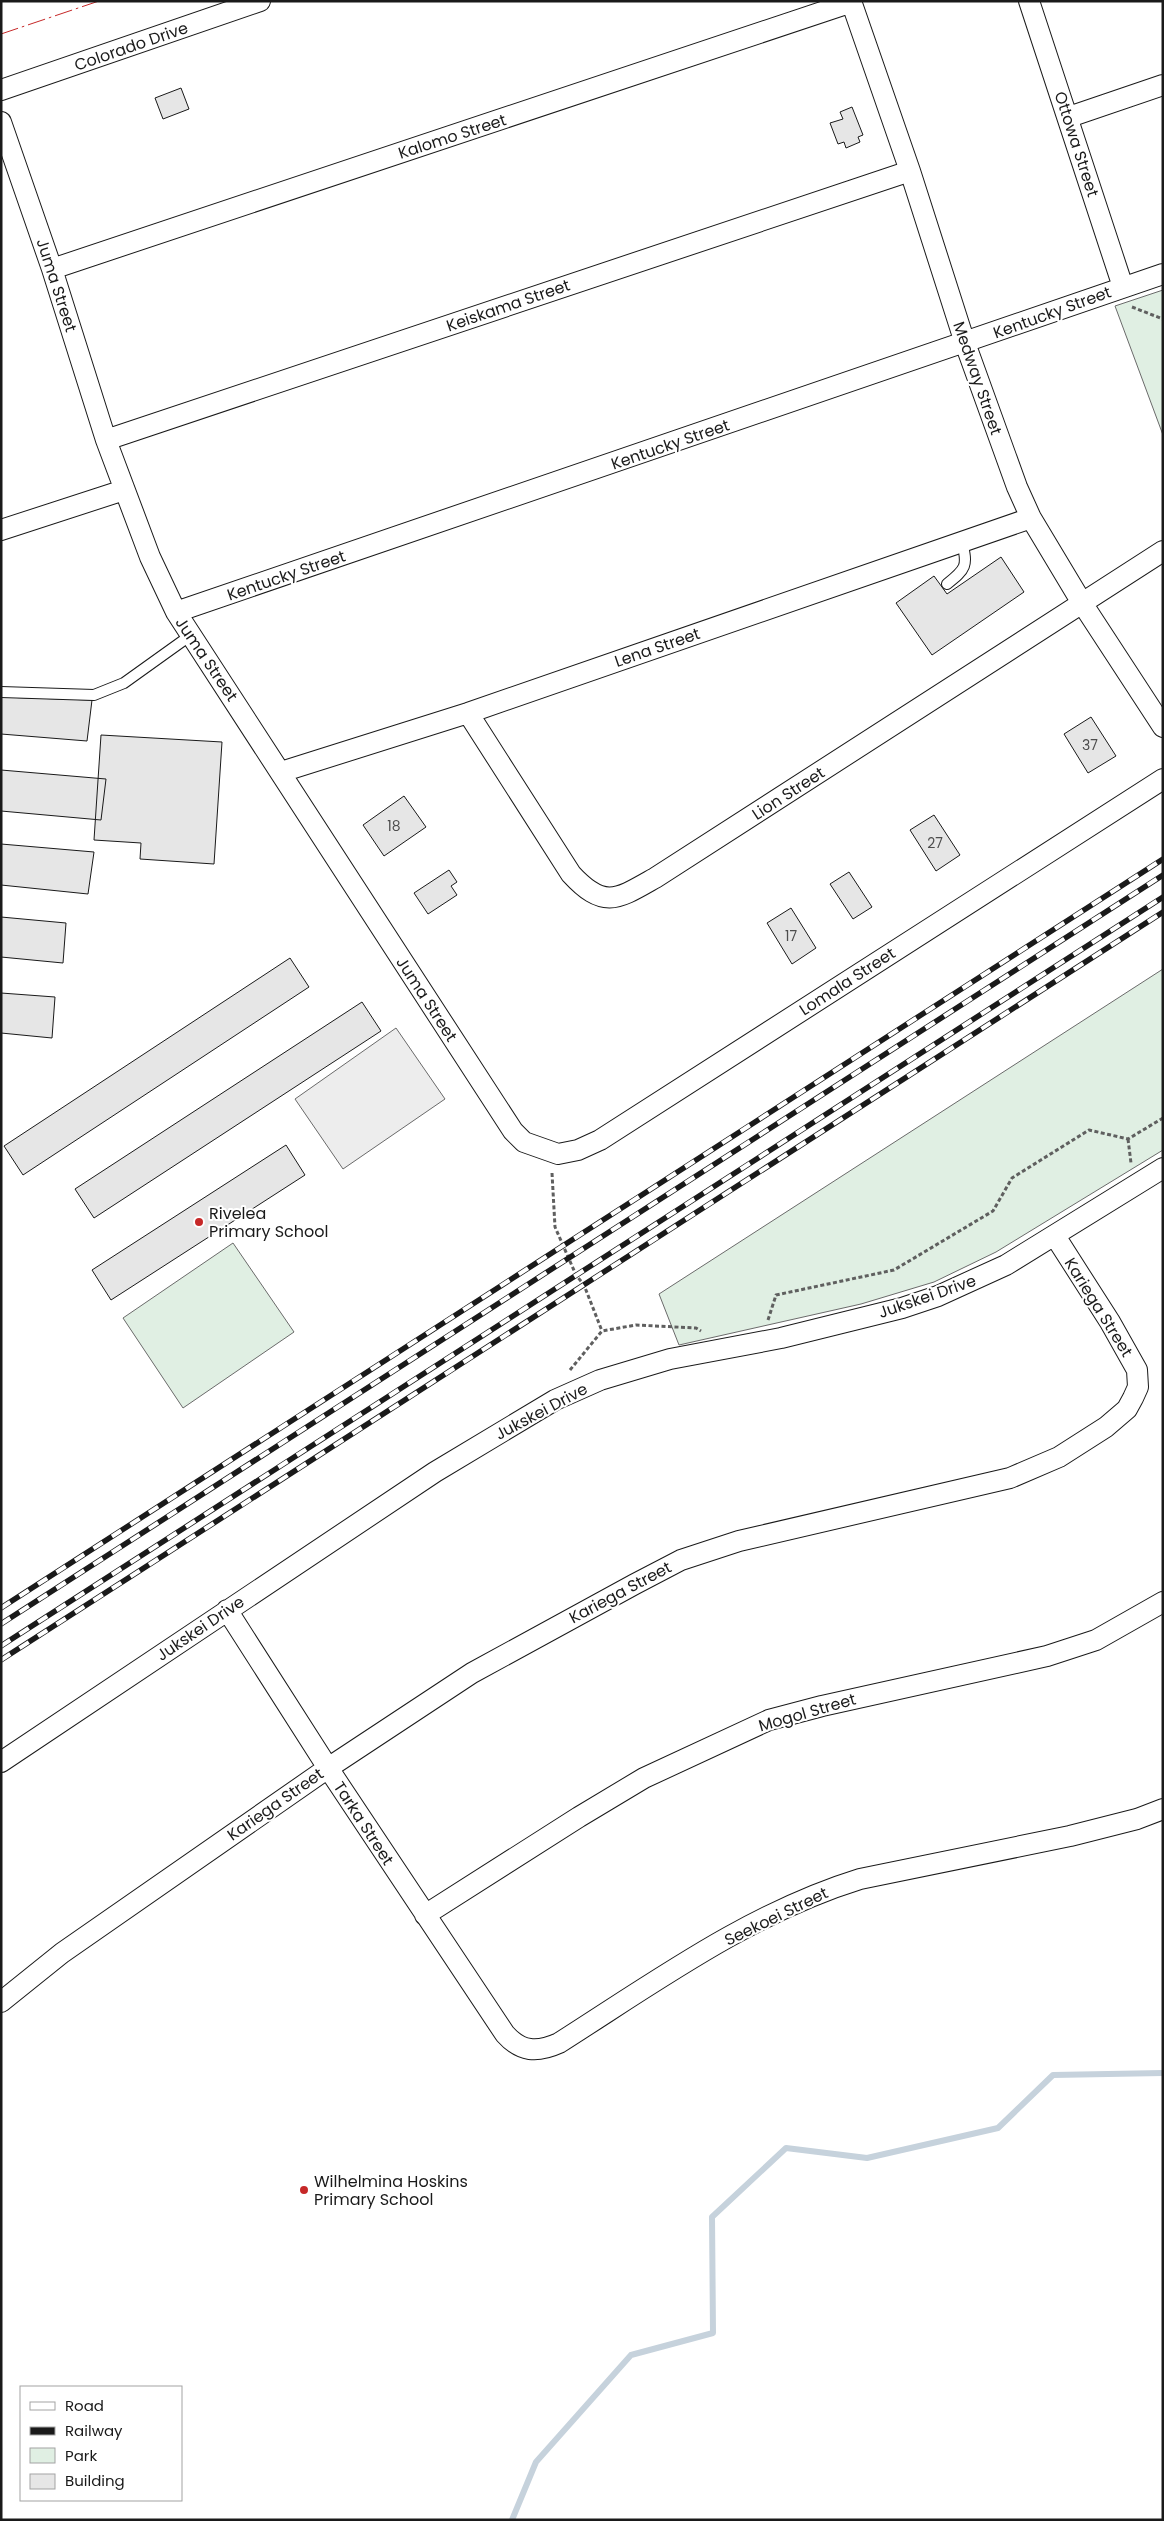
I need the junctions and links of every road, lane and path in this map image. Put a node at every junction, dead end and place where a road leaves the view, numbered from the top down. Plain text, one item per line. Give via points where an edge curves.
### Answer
1 (260, 1) edge
2 (1029, 1) edge
3 (851, 2) edge
4 (1163, 85) edge
5 (1, 90) edge
6 (1069, 116) junction
7 (1, 122) edge
8 (910, 171) junction
9 (52, 269) junction
10 (1163, 274) edge
11 (1123, 287) junction
12 (1163, 319) edge
13 (965, 343) junction
14 (106, 440) junction
15 (124, 490) junction
16 (1031, 518) junction
17 (1, 530) edge
18 (962, 542) junction
19 (1163, 551) edge
20 (947, 584) dead end
21 (1082, 603) junction
22 (176, 612) junction
23 (191, 635) junction
24 (1, 692) edge
25 (468, 713) junction
26 (1163, 727) edge
27 (281, 772) junction
28 (1163, 778) edge
29 (1163, 1118) edge
30 (558, 1154) junction
31 (1163, 1168) edge
32 (1055, 1236) junction
33 (602, 1331) junction
34 (760, 1342) junction
35 (726, 1349) junction
36 (566, 1375) dead end
37 (1163, 1602) edge
38 (228, 1610) junction
39 (1, 1762) edge
40 (328, 1768) junction
41 (1163, 1809) edge
42 (425, 1915) junction
43 (1, 2002) edge
44 (505, 2034) joint

1 - 5 street, Colorado Drive
2 - 6 street, Ottowa Street
3 - 8 street, Medway Street
3 - 9 street, Kalomo Street
4 - 6 street
6 - 11 street, Ottowa Street
7 - 9 street, Juma Street
8 - 13 street, Medway Street
8 - 14 street, Keiskama Street
9 - 14 street, Juma Street
10 - 11 street, Kentucky Street
11 - 12 path via 1132,309
11 - 13 street, Kentucky Street
13 - 16 street, Medway Street
13 - 22 street, Kentucky Street
14 - 15 street, Juma Street
15 - 17 street
15 - 22 street, Juma Street via 160,583
16 - 18 street, Lena Street
16 - 21 street, Medway Street
18 - 20 lane via 966,560 964,568
18 - 25 street, Lena Street
19 - 21 street, Lion Street
21 - 25 street, Lion Street via 655,878 612,898 592,893 571,874
21 - 26 street, Medway Street
22 - 23 street, Juma Street
23 - 24 lane via 124,683 94,695
23 - 27 street, Juma Street
25 - 27 street, Lena Street
27 - 30 street, Juma Street via 513,1131 524,1142
28 - 30 street, Lomala Street via 600,1140 578,1150
29 - 34 path via 1128,1139 1089,1130 1012,1178 994,1211 894,1270 776,1295
30 - 33 path via 551,1176 555,1227 576,1276 584,1285
31 - 32 street, Jukskei Drive
32 - 34 street, Jukskei Drive via 1006,1265 938,1296 902,1308
32 - 40 street, Kariega Street via 1110,1322 1136,1370 1138,1387 1133,1398 1127,1409 1106,1427 1059,1457 1010,1478 739,1541 681,1560 472,1673
33 - 35 path via 636,1324 696,1328
33 - 36 path
34 - 35 street, Jukskei Drive
35 - 38 street, Jukskei Drive via 670,1360 600,1380 555,1400 435,1472
37 - 42 street, Mogol Street via 1096,1640 1048,1656 770,1720 644,1778
38 - 39 street, Jukskei Drive
38 - 40 street, Tarka Street
40 - 42 street, Tarka Street
40 - 43 street, Kariega Street via 62,1953
41 - 44 street, Seekoei Street via 1070,1836 832,1888 738,1932 548,2048 539,2051 523,2048
42 - 44 street, Tarka Street

